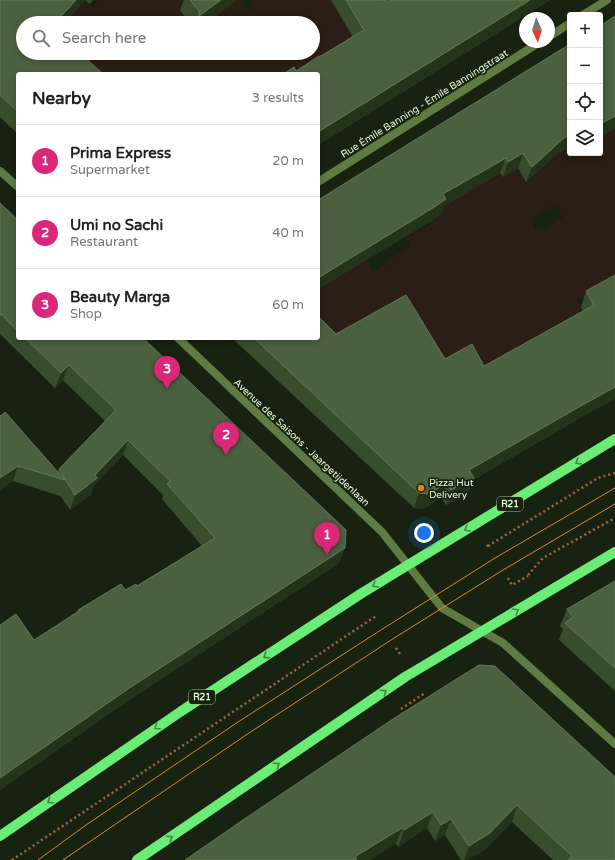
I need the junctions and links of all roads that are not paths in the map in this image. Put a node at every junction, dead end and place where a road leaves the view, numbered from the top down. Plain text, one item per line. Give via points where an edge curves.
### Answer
1 (607, 0) edge
2 (588, 12) edge
3 (567, 25) edge
4 (555, 32) edge
5 (530, 48) edge
6 (0, 170) edge
7 (320, 181) edge
8 (16, 186) edge
9 (180, 340) edge
10 (615, 438) edge
11 (615, 552) edge
12 (408, 565) junction
13 (482, 631) junction
14 (615, 744) edge
15 (0, 836) edge
16 (137, 860) edge

1 - 2 street
3 - 4 street
5 - 7 street, Rue Émile Banning - Émile Banningstraat
6 - 8 street
9 - 12 street, Avenue des Saisons - Jaargetijdenlaan via 382,532
10 -> 12 main road, R21
13 -> 11 main road
12 - 13 street, Avenue des Saisons - Jaargetijdenlaan via 442,608
12 -> 15 main road, R21 via 180,712
13 - 14 street, Avenue des Saisons - Jaargetijdenlaan via 503,643
16 -> 13 main road via 405,678

